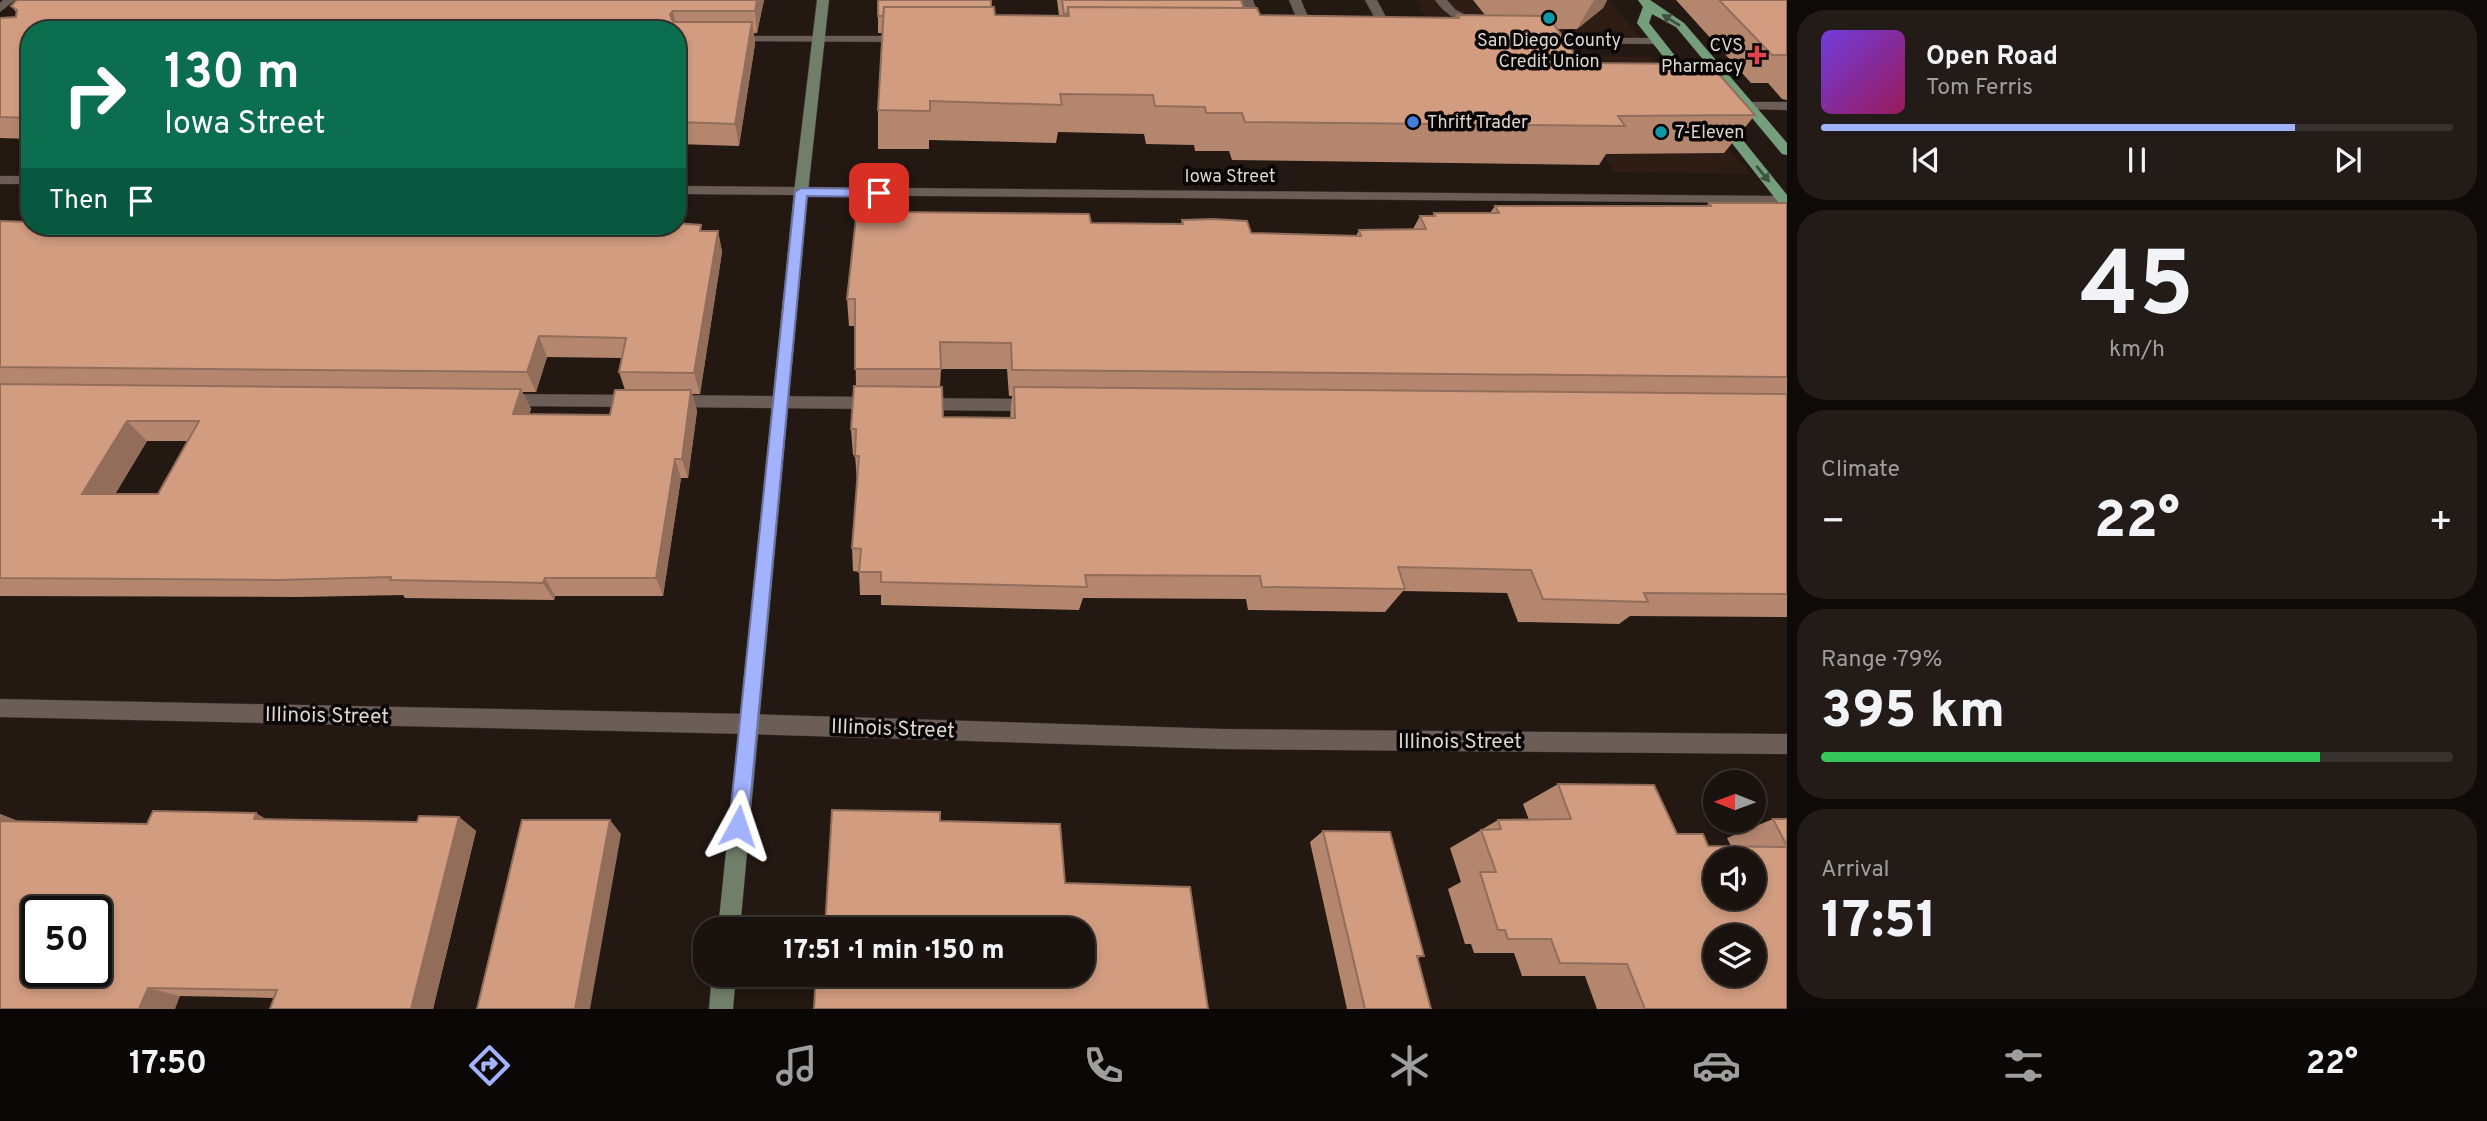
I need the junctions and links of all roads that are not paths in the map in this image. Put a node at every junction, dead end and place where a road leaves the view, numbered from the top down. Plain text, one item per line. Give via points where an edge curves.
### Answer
1 (9, 0) edge
2 (823, 0) edge
3 (1247, 0) edge
4 (1295, 0) edge
5 (1371, 0) edge
6 (1441, 0) edge
7 (1647, 3) edge
8 (0, 9) edge
9 (1488, 28) edge
10 (716, 38) edge
11 (1247, 38) edge
12 (820, 39) junction
13 (916, 39) edge
14 (1325, 39) edge
15 (1378, 39) edge
16 (1534, 40) edge
17 (1657, 41) junction
18 (1698, 93) edge
19 (1750, 106) junction
20 (1787, 106) edge
21 (1715, 114) edge
22 (1787, 150) edge
23 (0, 180) edge
24 (21, 180) edge
25 (686, 190) edge
26 (801, 192) junction
27 (1785, 202) edge
28 (493, 400) edge
29 (781, 402) junction
30 (1044, 405) edge
31 (0, 708) edge
32 (748, 724) junction
33 (1787, 744) edge
34 (730, 917) edge
35 (723, 987) edge
36 (721, 1009) edge

1 - 8 street
2 - 12 main road
3 - 11 street via 1267,38
4 - 14 street via 1305,39
5 - 15 street via 1398,39
6 - 9 street via 1458,16
7 - 17 main road via 1643,23
19 -> 7 main road via 1680,25
10 - 12 street
12 - 13 street
12 - 26 main road
16 - 17 street
17 - 18 main road
19 - 20 street
19 - 22 main road
21 -> 27 main road
23 - 24 street
25 - 26 street, Iowa Street
26 - 27 street, Iowa Street
26 - 29 main road
28 - 29 street
29 - 30 street
29 - 32 main road
31 - 32 street, Illinois Street
32 - 33 street, Illinois Street via 1224,739
32 - 34 main road
35 - 36 main road

